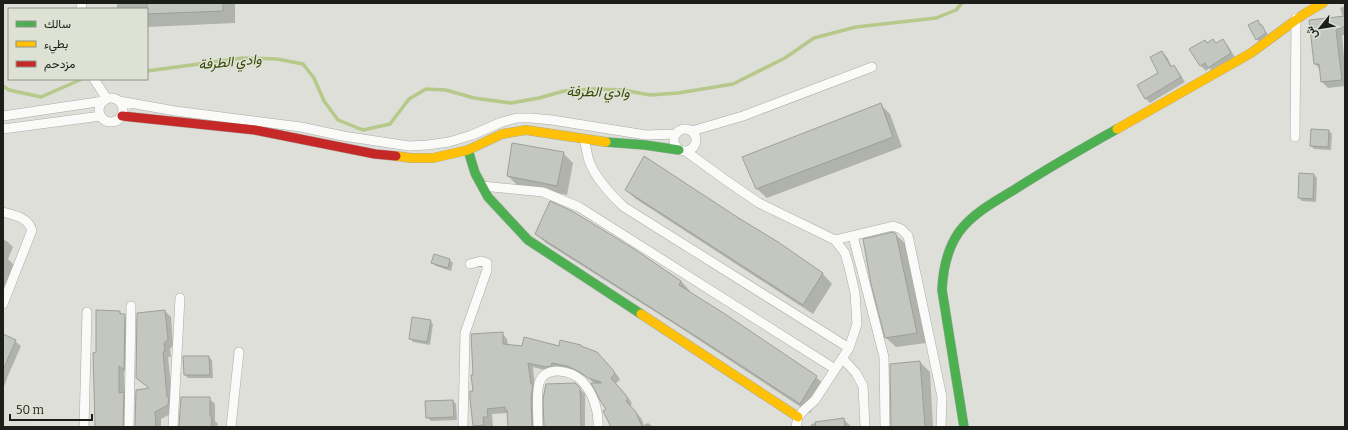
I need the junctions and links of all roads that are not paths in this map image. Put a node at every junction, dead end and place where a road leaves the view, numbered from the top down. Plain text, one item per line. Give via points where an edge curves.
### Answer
1 (1323, 3) edge
2 (1296, 18) junction
3 (872, 67) dead end
4 (95, 80) edge
5 (106, 100) junction
6 (119, 101) junction
7 (3, 116) edge
8 (101, 116) junction
9 (122, 116) junction
10 (3, 129) edge
11 (692, 131) junction
12 (676, 134) junction
13 (1296, 137) dead end
14 (584, 139) junction
15 (468, 150) junction
16 (683, 151) junction
17 (482, 186) junction
18 (3, 212) edge
19 (853, 236) junction
20 (835, 240) junction
21 (470, 264) dead end
22 (180, 298) dead end
23 (3, 304) edge
24 (131, 306) dead end
25 (87, 312) dead end
26 (849, 348) junction
27 (239, 352) dead end
28 (842, 358) junction
29 (835, 369) junction
30 (798, 417) junction
31 (84, 427) edge
32 (129, 427) edge
33 (174, 427) edge
34 (231, 427) edge
35 (463, 427) edge
36 (538, 427) edge
37 (598, 427) edge
38 (796, 427) edge
39 (865, 427) edge
40 (885, 427) edge
41 (941, 427) edge
42 (964, 427) edge

1 - 2 street
2 - 13 street
2 - 42 street via 1256,50 1028,180 981,211 957,235 946,260 942,287
3 - 11 street via 743,116
4 - 5 street
5 - 6 street
5 - 7 street
5 - 8 street via 100,108
6 - 9 street via 123,108
6 - 12 street via 174,111 301,127 409,146 449,142 502,122 524,118 646,135
8 - 9 street via 109,122 114,122
8 - 10 street
9 - 15 street via 255,130 389,156 433,158
11 - 12 street via 683,129
11 - 16 street via 697,138 695,147
12 - 16 street via 674,142
14 - 15 street via 535,130 518,130 502,134
14 - 16 street
14 - 26 street via 589,161 596,174 624,207
15 - 17 street via 470,161
16 - 20 street via 759,203
17 - 29 street via 543,192 579,207
17 - 30 street via 488,197 528,240
18 - 23 street via 24,219 32,230
19 - 20 street
19 - 40 street via 884,357
19 - 41 street via 893,226 902,229 908,236 942,397
20 - 26 street via 845,253 855,293 857,324
21 - 35 street via 481,261 487,263 487,270 465,333
22 - 33 street
24 - 32 street
25 - 31 street
26 - 28 street
27 - 34 street
28 - 29 street
28 - 39 street via 864,386
29 - 30 street via 815,400
30 - 38 street
36 - 37 street via 539,383 544,376 557,371 581,381 596,408

